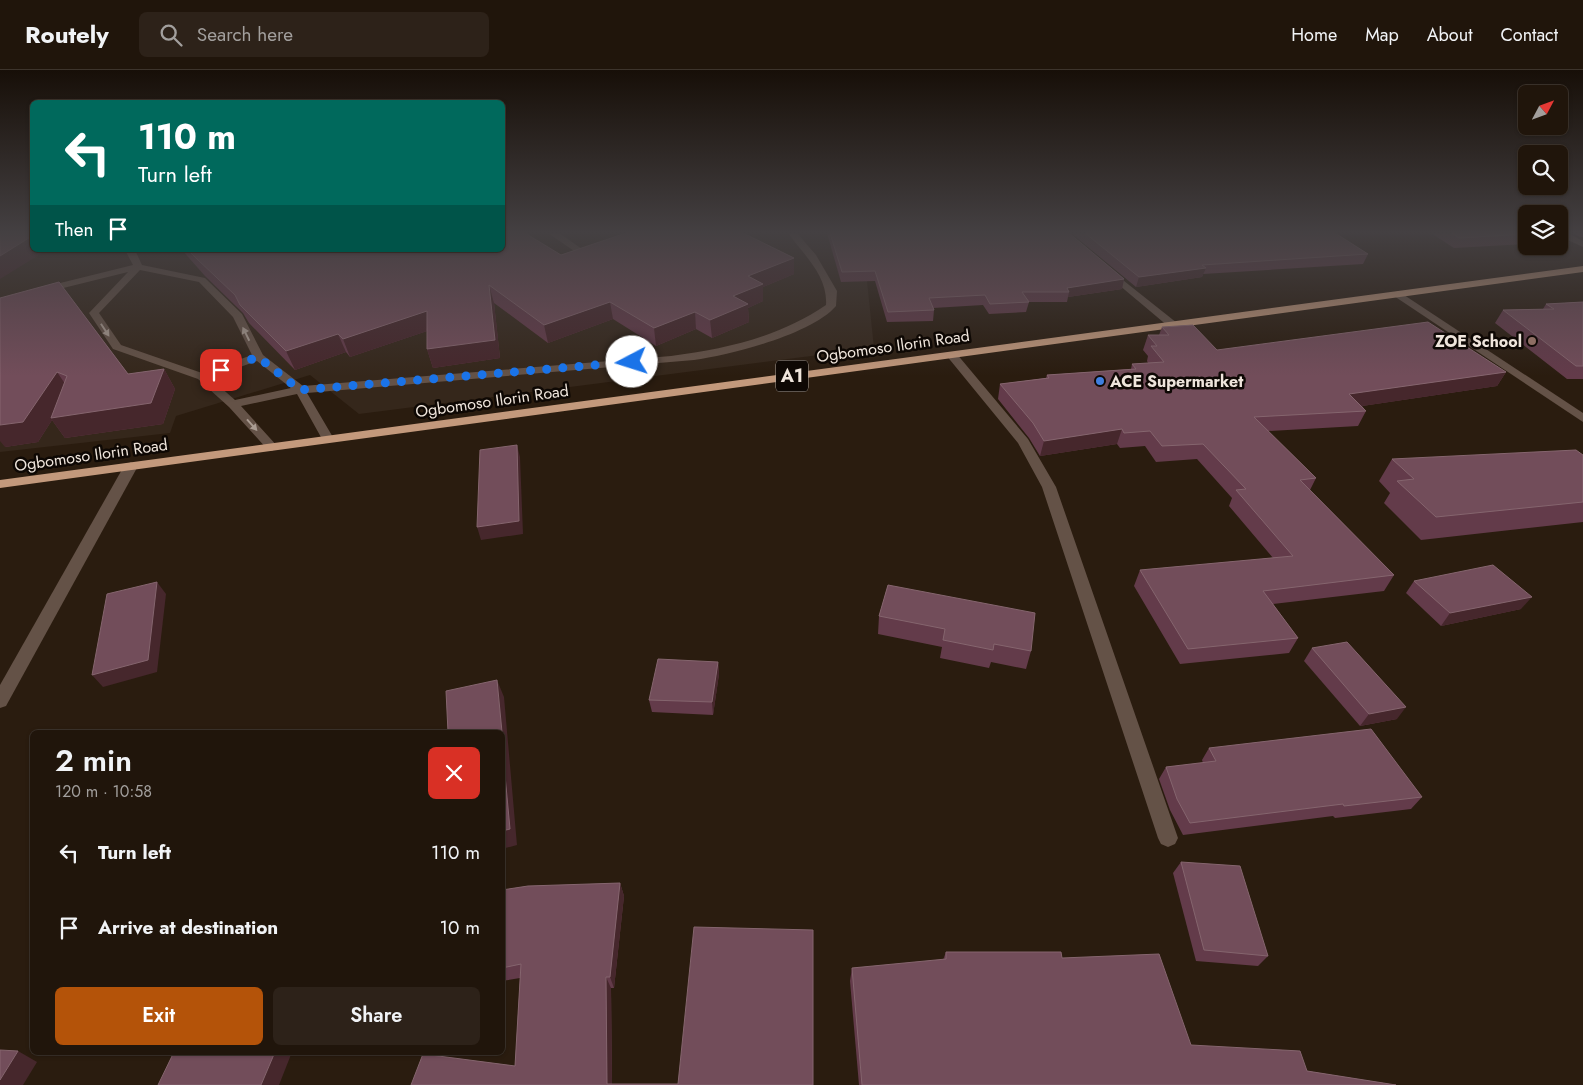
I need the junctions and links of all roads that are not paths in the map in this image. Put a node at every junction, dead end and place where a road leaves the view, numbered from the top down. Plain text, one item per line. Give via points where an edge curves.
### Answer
1 (84, 280) edge
2 (125, 280) edge
3 (202, 280) edge
4 (826, 280) edge
5 (1119, 280) edge
6 (1495, 280) edge
7 (37, 292) edge
8 (1398, 294) junction
9 (1173, 325) junction
10 (952, 355) junction
11 (258, 357) junction
12 (202, 377) junction
13 (300, 390) junction
14 (232, 404) junction
15 (1580, 414) edge
16 (328, 439) junction
17 (272, 447) junction
18 (131, 466) junction
19 (0, 484) edge
20 (0, 701) edge
21 (1168, 838) dead end

1 - 7 street
2 -> 12 street via 94,313 117,347
11 -> 3 street via 238,316
4 - 13 street via 832,291 831,306 815,318 746,346 717,353
5 - 9 street
6 - 8 highway, Ogbomoso Ilorin Road / A1
8 - 9 highway, Ogbomoso Ilorin Road / A1
8 - 15 street
9 - 10 highway, Ogbomoso Ilorin Road / A1
10 - 16 highway, Ogbomoso Ilorin Road / A1
10 - 21 street via 1024,442 1049,487
11 - 12 street
11 - 13 street
12 - 14 street
13 - 14 street
13 - 16 street
14 -> 17 street
16 - 17 highway, Ogbomoso Ilorin Road / A1
17 - 18 highway, Ogbomoso Ilorin Road / A1
18 - 19 highway, Ogbomoso Ilorin Road / A1
18 - 20 street

